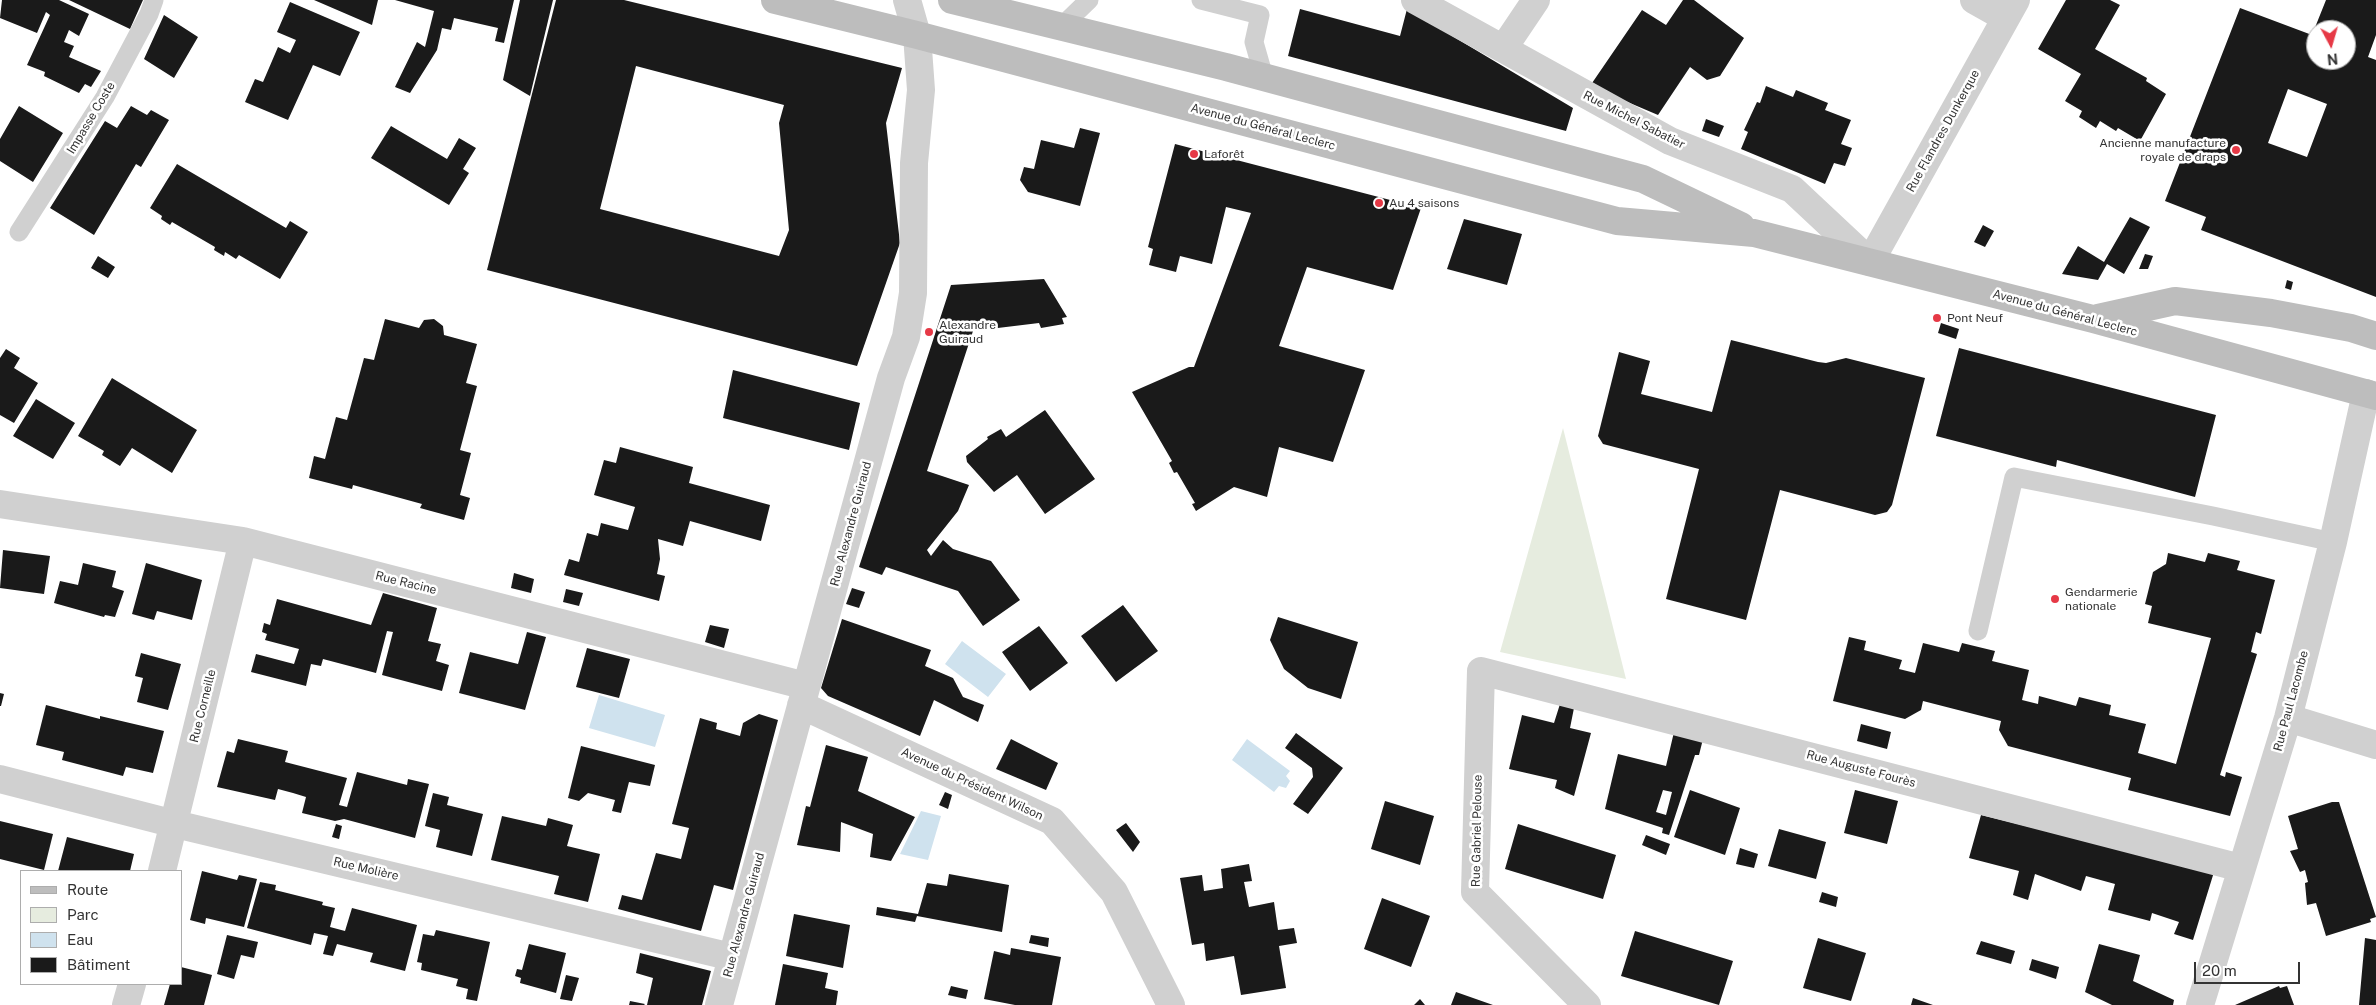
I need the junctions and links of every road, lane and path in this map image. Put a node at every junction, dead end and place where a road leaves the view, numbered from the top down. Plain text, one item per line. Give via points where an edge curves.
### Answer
1 (154, 0) edge
2 (775, 0) edge
3 (907, 0) edge
4 (952, 0) edge
5 (1089, 0) edge
6 (1201, 0) edge
7 (1415, 0) edge
8 (1536, 0) edge
9 (1974, 0) edge
10 (2011, 9) edge
11 (1061, 27) junction
12 (917, 35) junction
13 (1503, 49) junction
14 (1264, 77) junction
15 (20, 232) dead end
16 (1754, 233) junction
17 (1870, 262) junction
18 (2094, 319) junction
19 (2364, 332) edge
20 (2371, 394) edge
21 (0, 504) edge
22 (243, 541) junction
23 (2333, 542) junction
24 (1978, 631) dead end
25 (1481, 671) joint
26 (804, 695) junction
27 (2288, 718) junction
28 (2376, 745) edge
29 (0, 779) edge
30 (175, 824) junction
31 (2242, 868) junction
32 (162, 870) edge
33 (732, 957) junction
34 (132, 985) edge
35 (126, 1005) edge
36 (719, 1005) edge
37 (1171, 1005) edge
38 (1587, 1005) edge
39 (2200, 1005) edge

1 - 15 lane, Impasse Coste via 105,97
2 - 12 main road, Avenue du Général Leclerc
3 - 12 street, Rue Alexandre Guiraud
4 - 11 main road, Avenue du Général Leclerc
5 - 11 lane
6 - 14 lane via 1260,15 1254,42
7 - 13 street, Rue Michel Sabatier
8 - 13 street
9 - 10 street
10 - 17 street, Rue Flandres Dunkerque
11 - 14 main road, Avenue du Général Leclerc
12 - 16 main road, Avenue du Général Leclerc via 1617,221
12 - 26 street, Rue Alexandre Guiraud via 921,90 914,163 913,293 907,328
13 - 17 street, Rue Michel Sabatier via 1670,140 1792,189
14 - 16 main road, Avenue du Général Leclerc via 1643,178
16 - 17 main road, Avenue du Général Leclerc
17 - 18 main road, Avenue du Général Leclerc
18 - 19 main road via 2175,301 2271,313
18 - 20 main road, Avenue du Général Leclerc
20 - 23 street, Rue Paul Lacombe
21 - 22 street, Rue Racine
22 - 26 street, Rue Racine
22 - 30 street, Rue Corneille
23 - 24 lane via 2014,478
23 - 27 street, Rue Paul Lacombe
25 - 31 street, Rue Auguste Fourès
25 - 38 street, Rue Gabriel Pelouse via 1475,892
26 - 33 street, Rue Alexandre Guiraud
26 - 37 street, Avenue du Président Wilson via 1052,821 1114,892
27 - 28 street
27 - 31 street, Rue Paul Lacombe
29 - 30 street, Rue Molière
30 - 32 street, Rue Corneille
30 - 33 street, Rue Molière
31 - 39 street, Rue Paul Lacombe
33 - 36 street, Rue Alexandre Guiraud
34 - 35 street

